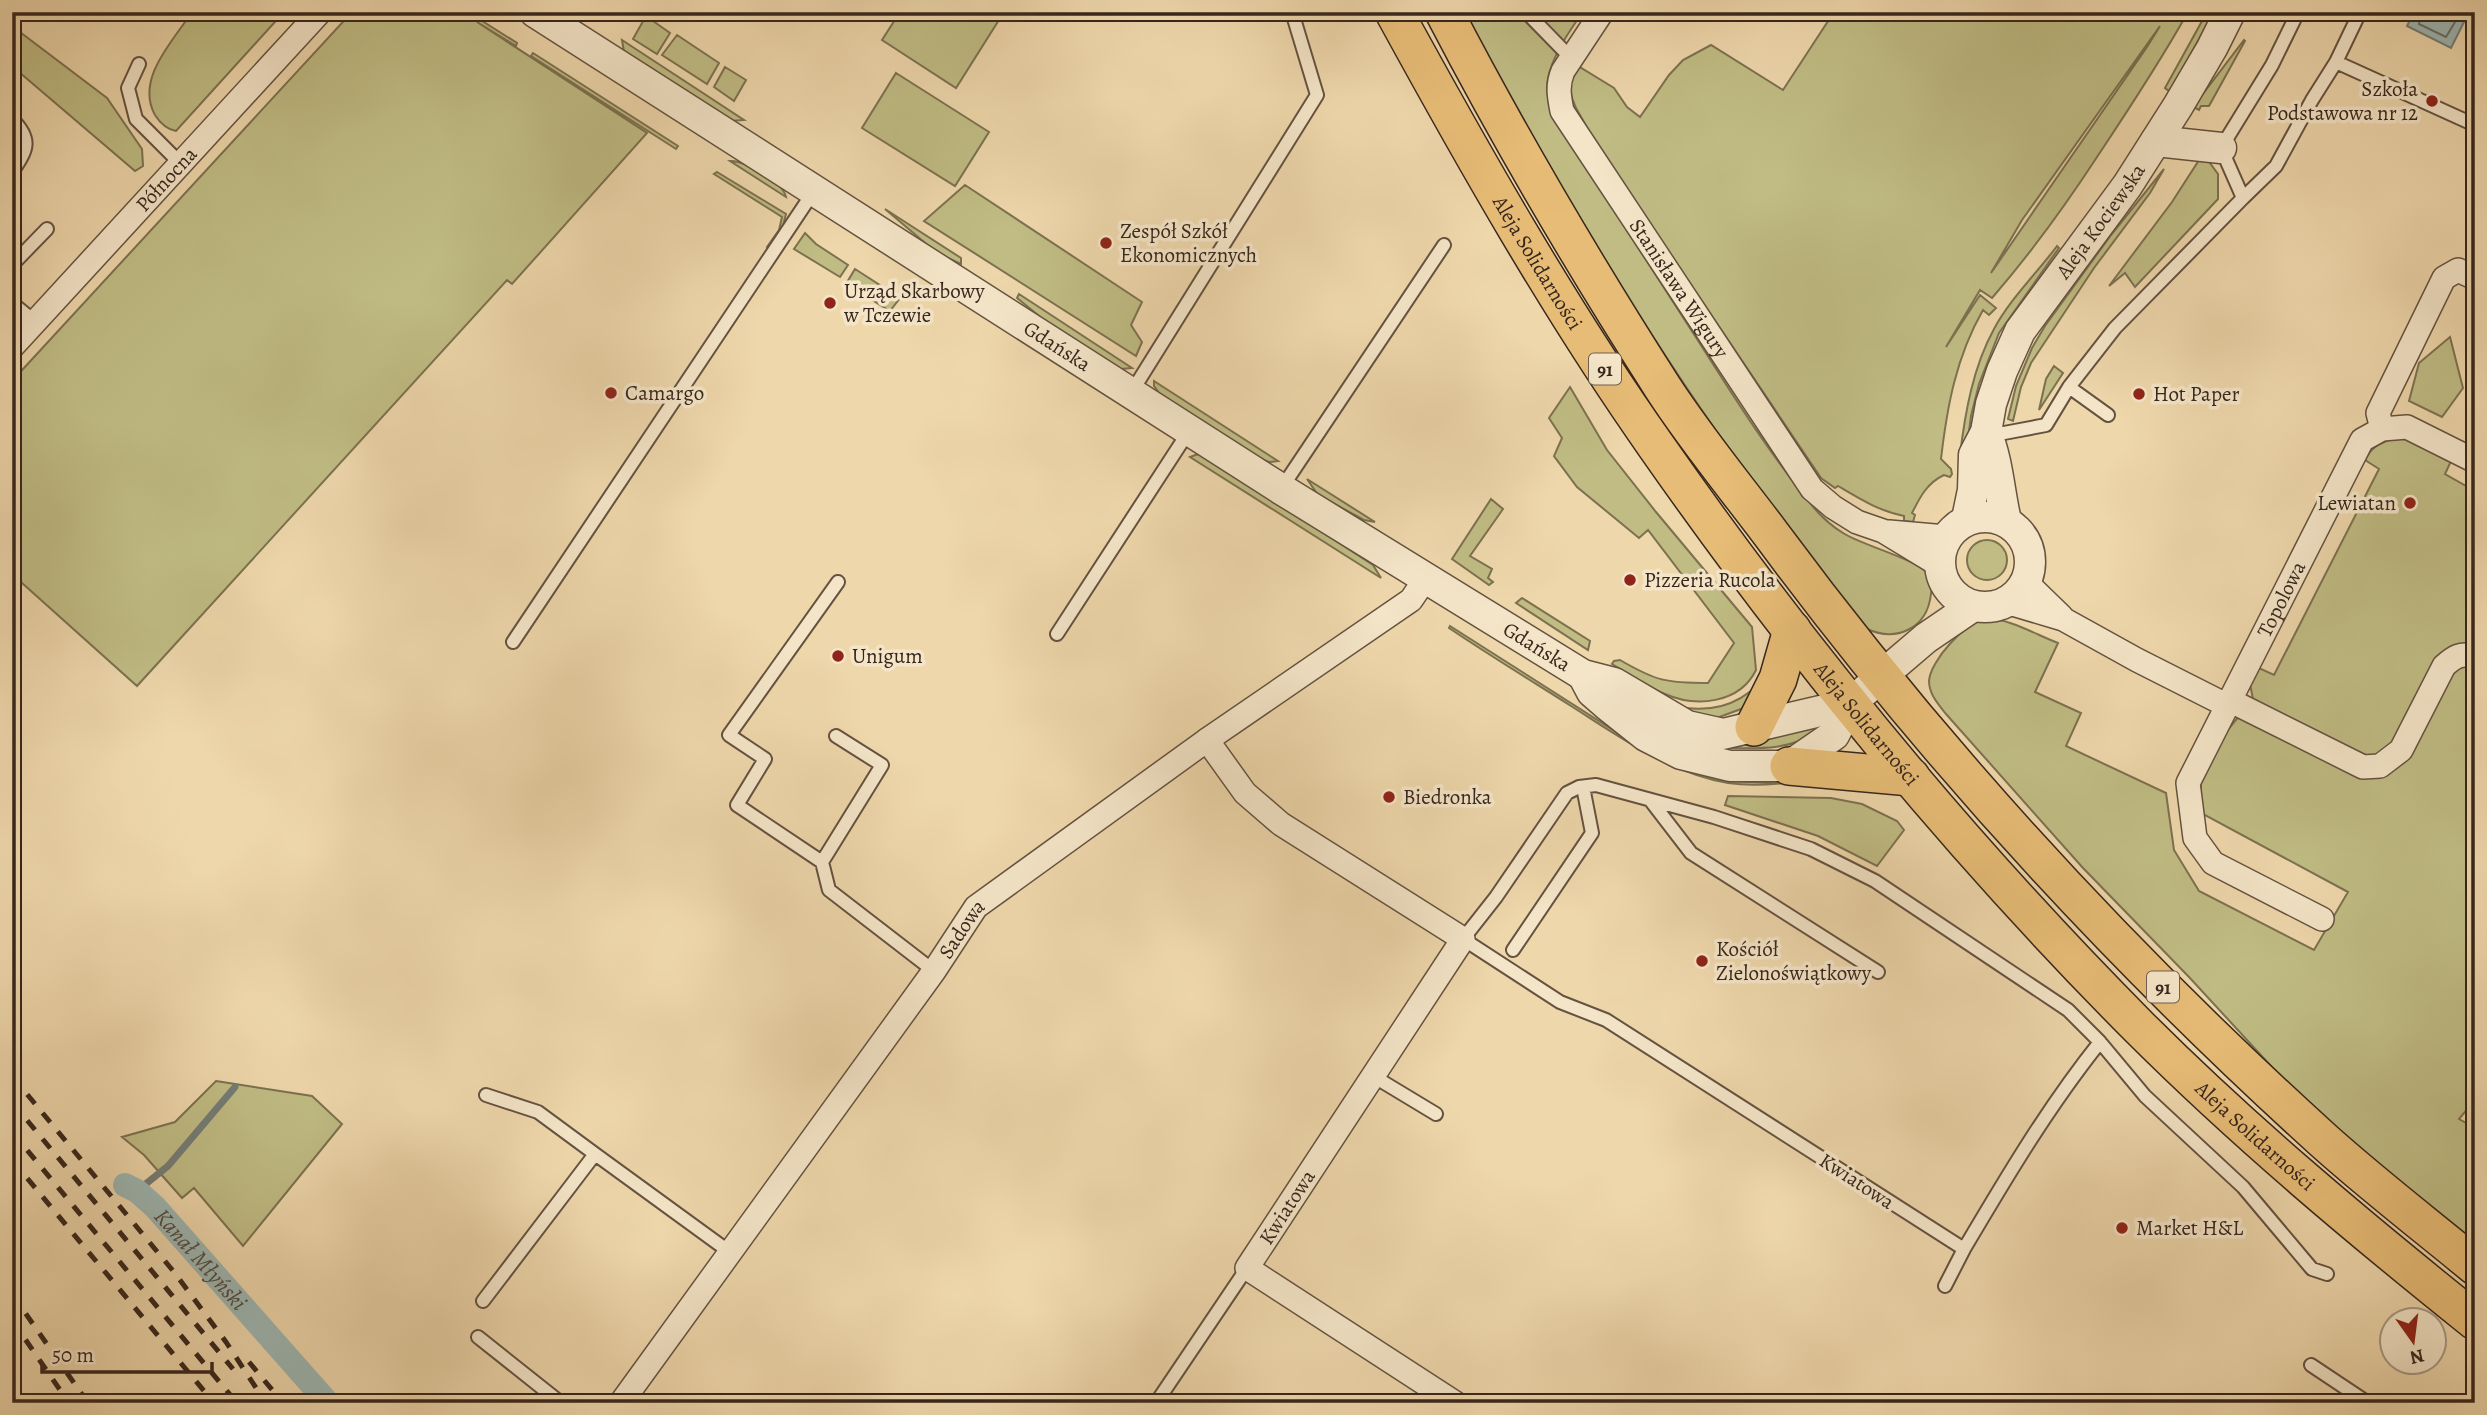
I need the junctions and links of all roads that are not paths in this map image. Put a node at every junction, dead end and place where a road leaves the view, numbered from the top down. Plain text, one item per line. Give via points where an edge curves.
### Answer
1 (320, 12) edge
2 (535, 12) edge
3 (1292, 12) edge
4 (1394, 12) edge
5 (1444, 12) edge
6 (1525, 12) edge
7 (1602, 12) edge
8 (2230, 12) edge
9 (2298, 12) edge
10 (2360, 12) edge
11 (1571, 58) junction
12 (2336, 62) junction
13 (139, 64) dead end
14 (12, 119) edge
15 (2475, 125) edge
16 (2156, 141) junction
17 (2221, 148) junction
18 (181, 164) junction
19 (12, 172) edge
20 (814, 191) junction
21 (2243, 198) junction
22 (47, 229) dead end
23 (1444, 245) dead end
24 (12, 265) edge
25 (2475, 278) edge
26 (12, 303) edge
27 (35, 322) junction
28 (12, 347) edge
29 (2069, 387) junction
30 (1131, 393) junction
31 (2108, 415) dead end
32 (2382, 429) junction
33 (1190, 431) junction
34 (1986, 432) junction
35 (2475, 461) edge
36 (1281, 489) junction
37 (2006, 521) junction
38 (1950, 552) junction
39 (1426, 578) junction
40 (838, 582) dead end
41 (2016, 592) junction
42 (1973, 606) junction
43 (1792, 630) junction
44 (1057, 634) dead end
45 (1929, 636) junction
46 (513, 642) dead end
47 (2475, 657) edge
48 (1583, 675) junction
49 (1881, 677) junction
50 (2228, 702) junction
51 (1850, 704) junction
52 (1754, 727) junction
53 (836, 736) dead end
54 (1207, 740) junction
55 (1789, 766) junction
56 (1911, 777) junction
57 (1583, 787) junction
58 (1651, 800) junction
59 (822, 862) junction
60 (2322, 919) dead end
61 (1463, 939) junction
62 (1513, 950) dead end
63 (934, 971) junction
64 (1878, 972) dead end
65 (2100, 1042) junction
66 (1373, 1076) junction
67 (486, 1095) dead end
68 (1436, 1114) dead end
69 (596, 1154) junction
70 (1964, 1249) junction
71 (731, 1253) junction
72 (2475, 1266) edge
73 (1247, 1268) junction
74 (2327, 1274) dead end
75 (1945, 1286) dead end
76 (483, 1301) dead end
77 (2475, 1321) edge
78 (478, 1337) dead end
79 (2311, 1365) dead end
80 (561, 1403) edge
81 (621, 1403) edge
82 (1156, 1403) edge
83 (1455, 1403) edge
84 (2368, 1403) edge

1 - 18 street, Północna
2 - 20 street, Gdańska
3 - 30 lane via 1317,95
4 - 43 main road, Aleja Solidarności / 91 via 1546,279 1654,444
5 - 49 main road, Aleja Solidarności / 91 via 1501,121 1665,392
6 - 11 lane
7 - 11 street, Stanisława Wigury
8 - 16 street, Aleja Kociewska
9 - 17 lane
10 - 12 lane
11 - 38 street, Stanisława Wigury via 1559,81 1562,111 1812,489 1857,522
12 - 15 lane
12 - 21 lane via 2276,166
13 - 18 lane via 128,89 136,119
14 - 19 lane via 27,140
16 - 17 street
16 - 34 street, Aleja Kociewska via 2020,331 1998,382
17 - 21 lane
18 - 27 street, Północna
20 - 30 street, Gdańska
20 - 46 lane
21 - 29 lane via 2115,328
22 - 24 lane
23 - 36 lane
25 - 32 street via 2458,270 2444,278 2378,413
26 - 27 lane
27 - 28 street, Północna
29 - 31 lane
29 - 34 lane via 2046,425
30 - 33 street, Gdańska
32 - 35 street via 2407,427
32 - 50 street, Topolowa via 2362,440
33 - 36 street, Gdańska
33 - 44 lane
34 - 37 street, Aleja Kociewska via 1995,455
34 - 38 street, Aleja Kociewska via 1974,455 1973,490
36 - 39 street, Gdańska
37 - 38 street via 1980,516
37 - 41 street via 2028,547 2030,568
38 - 42 street via 1959,599
38 - 45 street, Aleja Kociewska
39 - 48 street, Gdańska
39 - 54 street, Sadowa via 1411,600
40 - 59 lane via 729,735 765,759 737,805
41 - 42 street via 1990,607
41 - 50 street via 2137,660
42 - 45 street, Aleja Kociewska
43 - 51 main road, Aleja Solidarności / 91
43 - 52 main road via 1777,678
45 - 49 street, Aleja Kociewska
47 - 50 street via 2454,656 2444,666 2401,750 2381,766 2363,767
48 - 52 street, Gdańska via 1614,683 1687,726 1723,734
48 - 55 street, Gdańska via 1606,705 1646,736 1681,754 1730,766
49 - 51 street, Aleja Kociewska
49 - 72 main road, Aleja Solidarności / 91 via 1980,793 2180,1006 2326,1143
50 - 60 street, Topolowa via 2188,783 2195,838 2213,863
51 - 52 street, Gdańska
51 - 55 street via 1834,735
51 - 56 main road, Aleja Solidarności / 91
53 - 59 lane via 882,765
54 - 61 street, Kwiatowa via 1245,793 1281,824
54 - 63 street, Sadowa via 976,907
55 - 56 main road
56 - 77 main road, Aleja Solidarności / 91 via 2006,888 2140,1028 2268,1148
57 - 58 lane via 1596,785
57 - 61 lane, Kwiatowa via 1567,793
57 - 62 lane via 1592,833
58 - 64 lane via 1691,853
58 - 65 lane via 1762,831 1875,881 2068,1010
59 - 63 lane via 829,890
61 - 66 street, Kwiatowa
61 - 70 lane, Kwiatowa via 1560,1002 1606,1020
63 - 71 street, Sadowa
65 - 70 lane via 2014,1164
65 - 74 lane via 2145,1096 2243,1187 2312,1269
66 - 68 lane
66 - 73 street, Kwiatowa
67 - 69 lane via 538,1112
69 - 71 lane
69 - 76 lane
70 - 75 lane
71 - 81 street, Sadowa
73 - 82 lane
73 - 83 street, Kwiatowa
78 - 80 lane
79 - 84 lane

